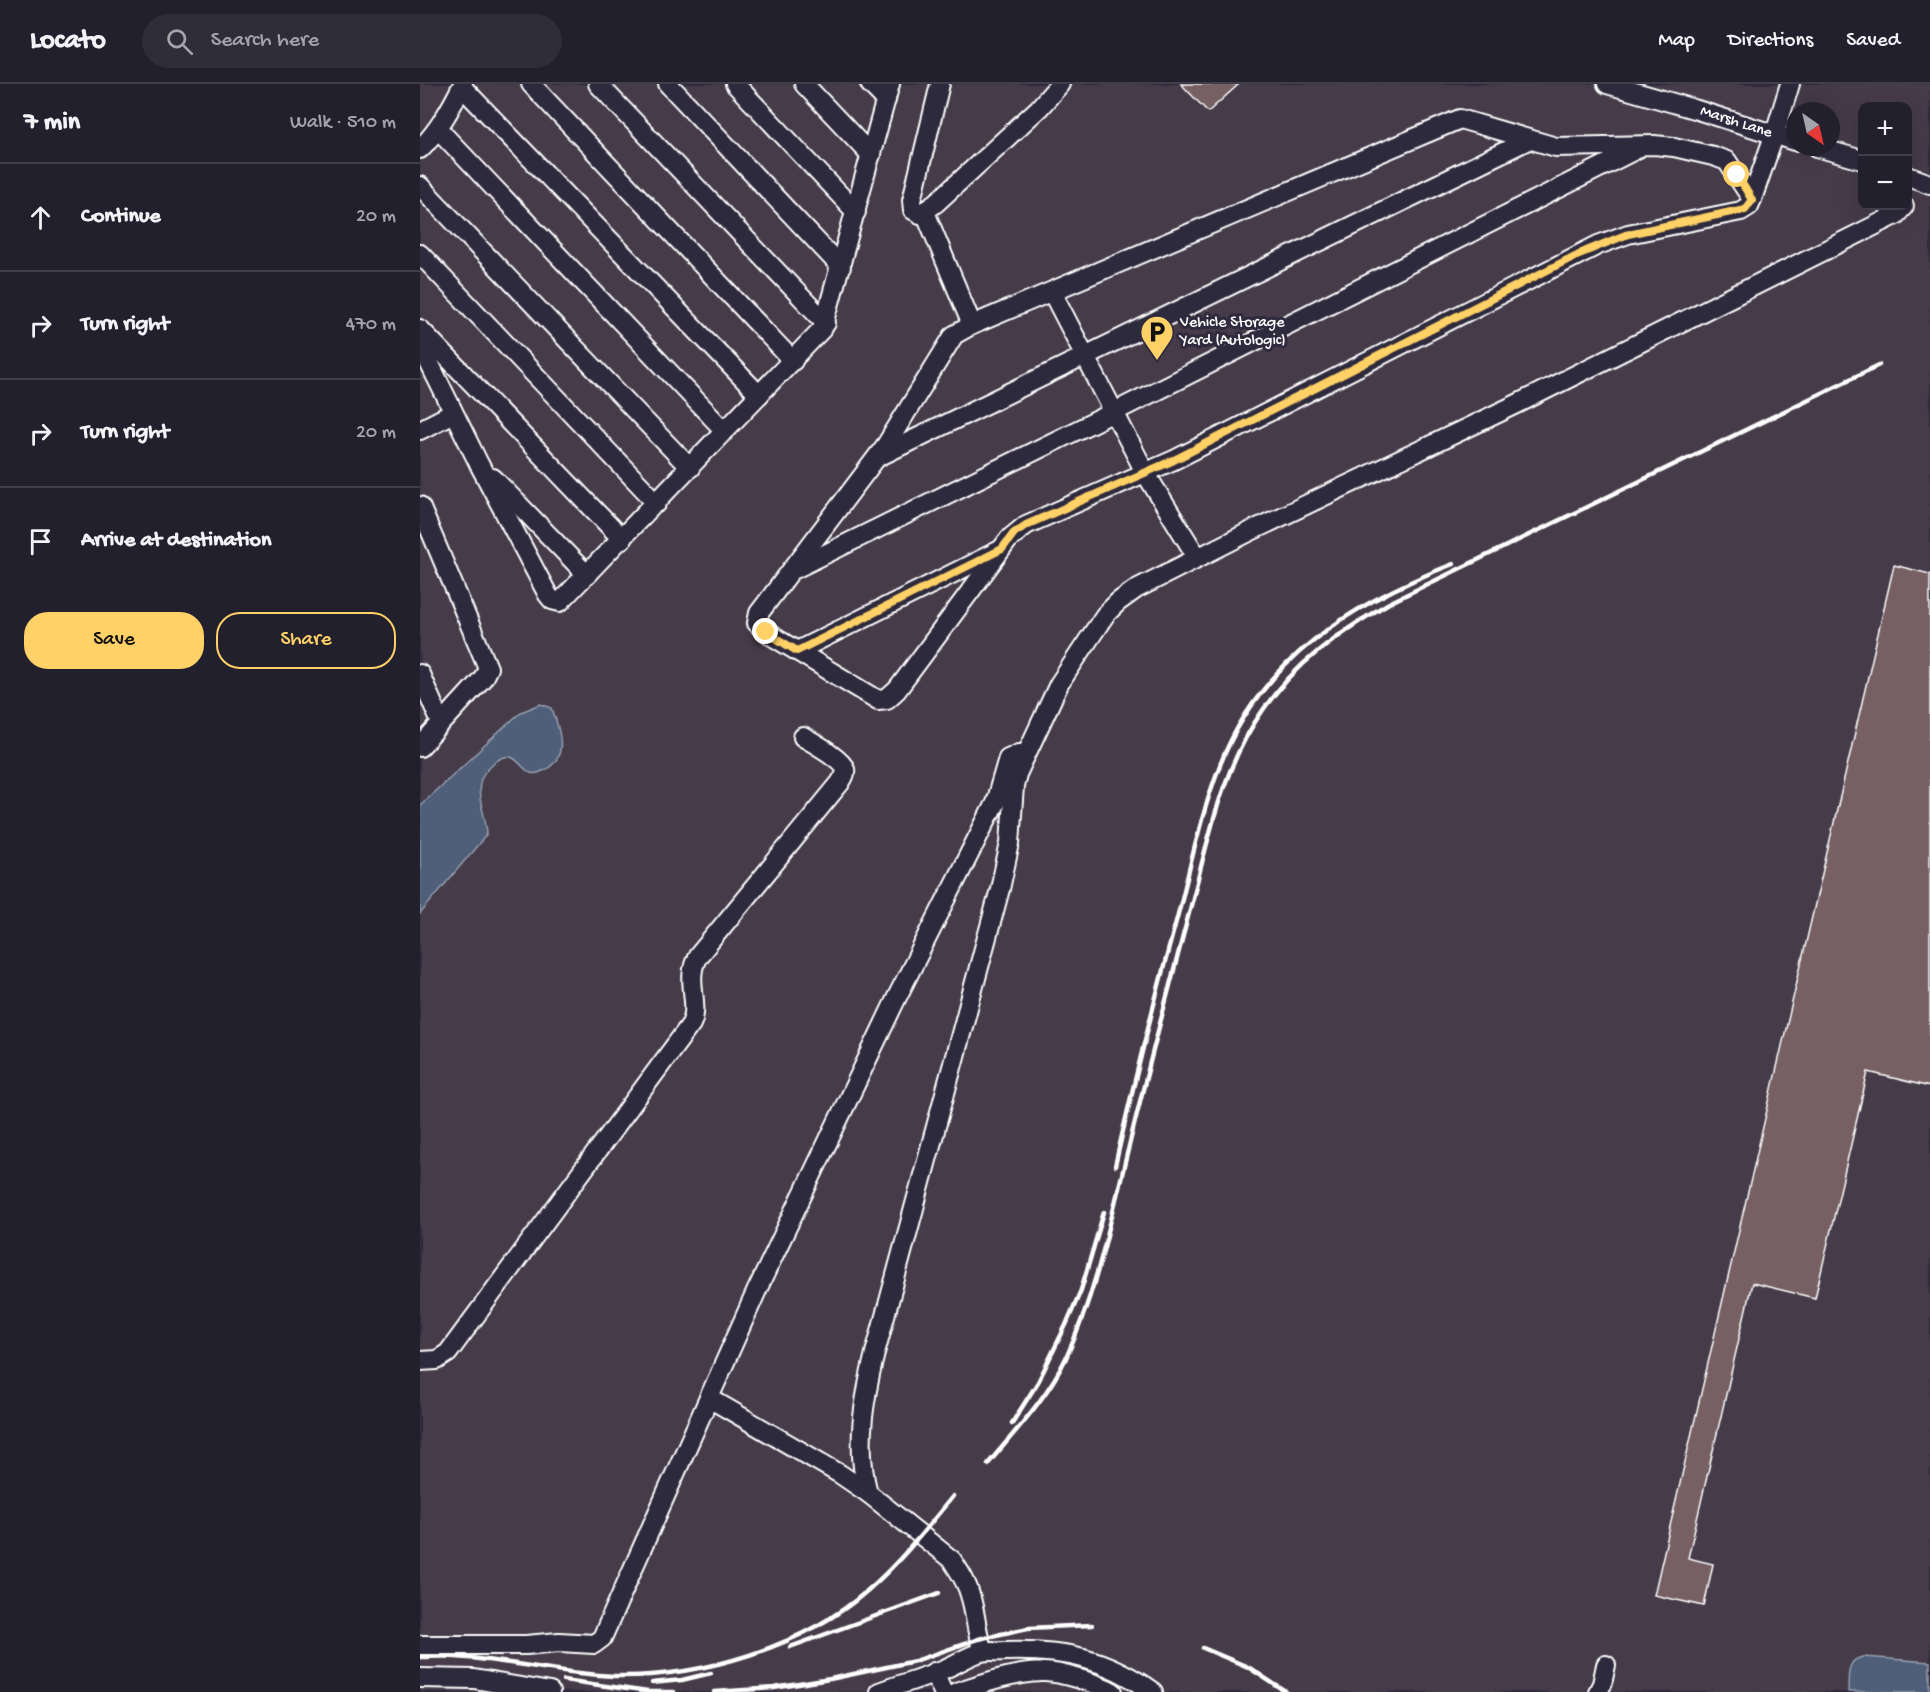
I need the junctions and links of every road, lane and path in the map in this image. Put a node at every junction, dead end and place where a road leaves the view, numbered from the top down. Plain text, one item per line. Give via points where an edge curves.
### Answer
1 (531, 84) edge
2 (598, 84) edge
3 (668, 84) edge
4 (735, 84) edge
5 (804, 84) edge
6 (870, 84) edge
7 (940, 84) edge
8 (1060, 84) edge
9 (1607, 84) edge
10 (1790, 84) edge
11 (463, 85) edge
12 (888, 92) edge
13 (438, 129) junction
14 (1774, 136) junction
15 (1786, 139) edge
16 (1528, 140) junction
17 (1641, 147) junction
18 (420, 149) edge
19 (1840, 154) edge
20 (871, 155) junction
21 (1858, 159) edge
22 (420, 186) edge
23 (1752, 200) junction
24 (1900, 210) edge
25 (856, 212) junction
26 (925, 212) junction
27 (420, 254) edge
28 (841, 267) junction
29 (1052, 292) junction
30 (826, 323) junction
31 (972, 325) junction
32 (420, 329) edge
33 (420, 344) edge
34 (1086, 357) junction
35 (793, 361) junction
36 (759, 395) junction
37 (1114, 412) junction
38 (453, 413) junction
39 (420, 430) edge
40 (725, 431) junction
41 (876, 458) junction
42 (479, 464) junction
43 (690, 468) junction
44 (1146, 474) junction
45 (657, 502) junction
46 (420, 506) edge
47 (622, 538) junction
48 (1002, 549) junction
49 (1197, 557) junction
50 (790, 572) junction
51 (587, 575) junction
52 (797, 651) junction
53 (420, 674) edge
54 (441, 723) junction
55 (803, 737) dead end
56 (420, 747) edge
57 (1025, 754) junction
58 (420, 1361) edge
59 (709, 1398) junction
60 (868, 1493) junction
61 (420, 1645) edge
62 (983, 1651) junction
63 (1606, 1665) dead end
64 (934, 1672) junction
65 (420, 1678) edge
66 (474, 1686) edge
67 (550, 1692) edge
68 (879, 1692) edge
69 (943, 1692) edge
70 (957, 1692) edge
71 (1113, 1692) edge
72 (1153, 1692) edge
73 (1598, 1692) edge

1 - 35 street
2 - 30 street
3 - 28 street
4 - 25 street
5 - 20 street
6 - 12 street
7 - 26 street via 912,200 913,210
8 - 26 street
9 - 14 street, Marsh Lane
10 - 14 street
11 - 13 street
11 - 36 street
12 - 20 street
13 - 18 street
13 - 40 street
14 - 15 street, Marsh Lane
14 - 23 street
16 - 17 street via 1569,148
16 - 29 street via 1466,120 1452,122
16 - 34 street
17 - 23 street via 1674,147 1728,161
17 - 37 street
19 - 21 street
20 - 25 street
22 - 43 street
23 - 44 street via 1741,211 1628,234 1579,254
24 - 49 street via 1517,404
25 - 28 street
26 - 31 street
27 - 45 street
28 - 30 street
29 - 31 street
29 - 34 street
30 - 35 street
31 - 41 street via 954,335
32 - 47 street
33 - 38 street
34 - 37 street
34 - 41 street
35 - 36 street
36 - 40 street
37 - 44 street
37 - 50 street
38 - 39 street
38 - 42 street
40 - 43 street
41 - 50 street
42 - 51 street
42 - 51 street via 552,600 560,602
43 - 45 street
44 - 48 street via 1026,525
44 - 49 street
45 - 47 street
46 - 54 street via 488,668
47 - 51 street
48 - 52 street
48 - 52 street via 887,699 878,700
49 - 57 street via 1136,589 1105,615 1053,694
50 - 52 street via 759,613 757,623
53 - 54 street
54 - 56 street
55 - 58 street via 844,767 840,783 703,948 692,970 691,1024 448,1353 437,1360
57 - 59 street via 1008,758 995,803 897,997
57 - 60 street via 1014,786 1010,843 1000,889 872,1367 861,1440
59 - 60 street
59 - 61 street via 599,1642
60 - 62 street via 952,1560 970,1594
62 - 64 street
62 - 72 street via 1026,1650 1082,1657 1132,1676
63 - 73 street
64 - 68 street
64 - 69 street
65 - 66 street
66 - 67 street
70 - 71 street via 1006,1677 1044,1671

